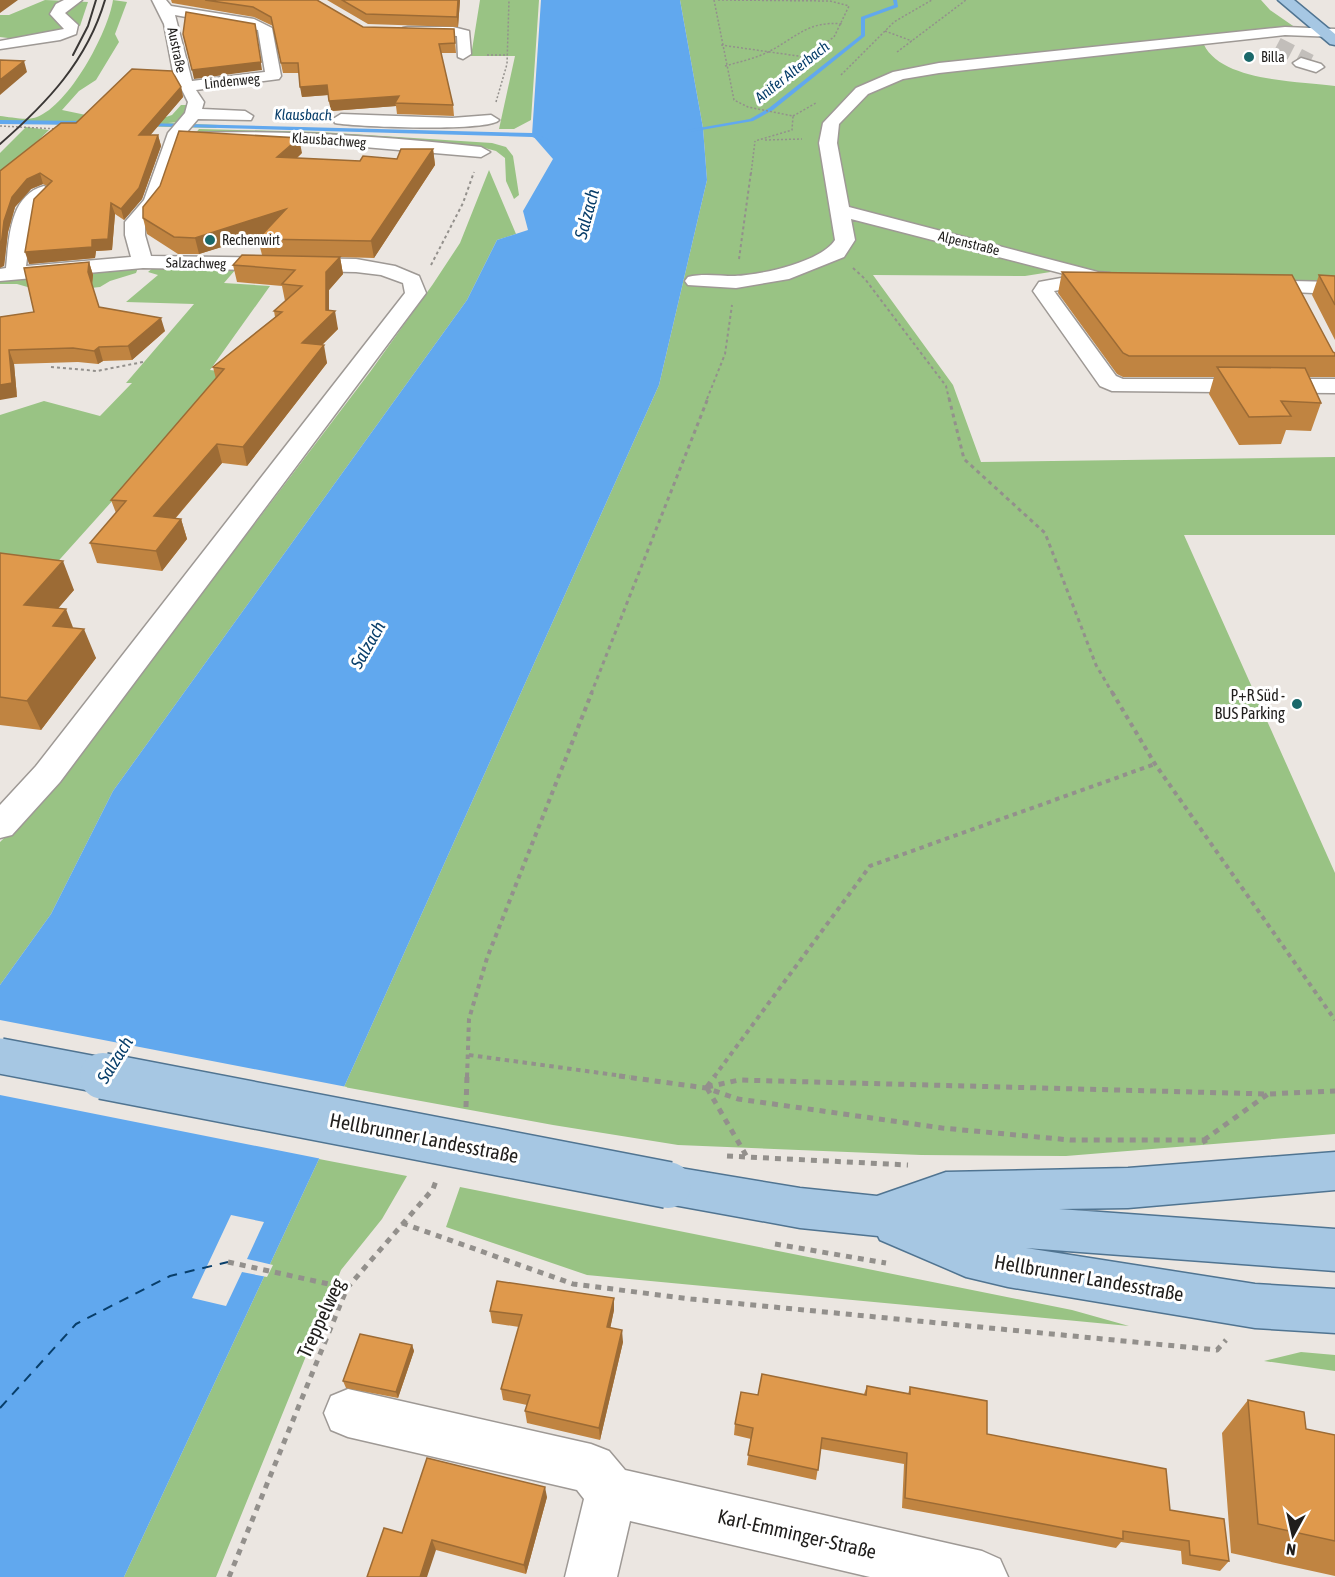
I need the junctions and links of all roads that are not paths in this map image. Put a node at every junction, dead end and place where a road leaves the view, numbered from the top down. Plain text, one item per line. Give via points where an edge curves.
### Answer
1 (75, 0) edge
2 (91, 0) edge
3 (1285, 0) edge
4 (1305, 0) edge
5 (163, 5) edge
6 (396, 30) edge
7 (1328, 32) edge
8 (1273, 44) dead end
9 (0, 45) edge
10 (463, 54) dead end
11 (186, 86) junction
12 (192, 115) junction
13 (259, 116) dead end
14 (327, 118) dead end
15 (491, 120) road end
16 (177, 136) junction
17 (481, 152) road end
18 (44, 192) edge
19 (838, 210) junction
20 (143, 262) junction
21 (8, 275) edge
22 (1100, 276) junction
23 (1124, 279) edge
24 (695, 281) dead end
25 (1228, 286) edge
26 (1294, 286) junction
27 (1335, 288) edge
28 (1305, 306) edge
29 (1329, 392) edge
30 (0, 826) edge
31 (0, 1056) edge
32 (1335, 1170) edge
33 (849, 1214) junction
34 (1335, 1250) edge
35 (1335, 1311) edge
36 (348, 1413) dead end
37 (611, 1492) junction
38 (591, 1577) edge
39 (982, 1577) edge

1 - 2 street
1 - 9 street via 61,7 57,14 71,25 71,31
3 - 7 main road
4 - 7 main road
5 - 11 street, Austraße
5 - 11 street, Lindenweg via 254,22 265,28 273,76
6 - 10 street via 459,32 464,34
7 - 8 street
7 - 19 street via 1285,31 1186,40 899,75 862,91 831,123 828,143
11 - 12 street, Austraße via 196,102
12 - 13 street
12 - 16 street
14 - 15 street, Klausbachweg via 452,123
16 - 17 street, Klausbachweg via 248,135
16 - 20 street via 153,201 135,222
18 - 21 street via 27,207
19 - 22 street, Alpenstraße
19 - 24 street via 844,240 837,253 782,276
20 - 21 street, Salzachweg
20 - 30 street, Salzachweg via 373,266 412,280 417,293 48,774
22 - 23 street
22 - 29 street via 1046,286 1044,291 1108,381 1120,386
25 - 26 street
26 - 27 street
26 - 28 street
31 - 33 main road, Hellbrunner Landesstraße, bridge via 668,1185
32 - 33 main road, Hellbrunner Landesstraße via 1128,1188 946,1192 912,1206
33 - 34 main road, Hellbrunner Landesstraße
33 - 35 main road, Hellbrunner Landesstraße via 897,1227 966,1256 1008,1266 1255,1306
36 - 37 street via 591,1469
37 - 38 street
37 - 39 street, Karl-Emminger-Straße

